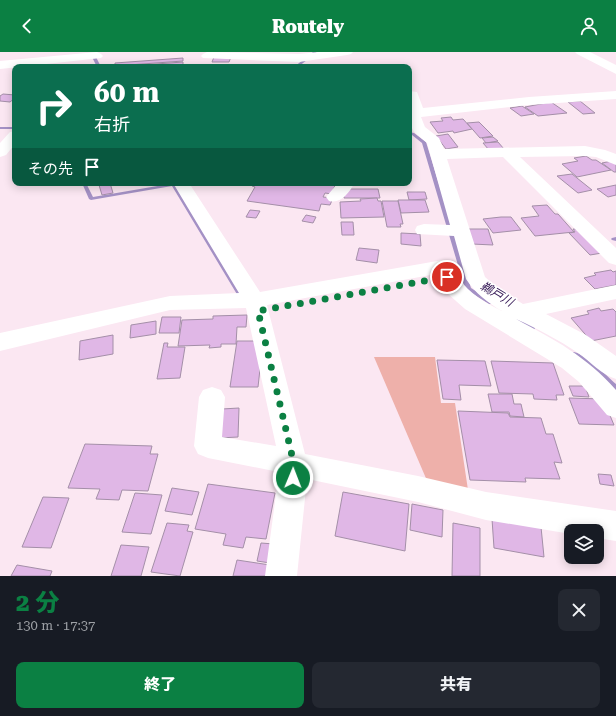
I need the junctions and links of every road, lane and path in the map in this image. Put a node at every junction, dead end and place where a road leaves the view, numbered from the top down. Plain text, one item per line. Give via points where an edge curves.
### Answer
1 (347, 52) edge
2 (581, 52) edge
3 (96, 54) edge
4 (207, 56) dead end
5 (306, 57) edge
6 (0, 64) edge
7 (101, 64) edge
8 (616, 70) edge
9 (616, 95) edge
10 (413, 115) edge
11 (0, 130) edge
12 (12, 131) edge
13 (12, 138) edge
14 (0, 152) edge
15 (439, 154) junction
16 (508, 154) junction
17 (616, 160) edge
18 (182, 186) edge
19 (344, 186) edge
20 (335, 197) dead end
21 (607, 239) edge
22 (616, 259) edge
23 (616, 292) edge
24 (256, 306) junction
25 (520, 312) junction
26 (0, 342) edge
27 (0, 353) edge
28 (616, 370) edge
29 (212, 397) dead end
30 (616, 407) edge
31 (294, 463) junction
32 (616, 526) edge
33 (281, 576) edge

1 - 5 street
2 - 8 street
3 - 6 street
3 - 7 street
4 - 5 street
9 - 10 street via 529,100
10 - 15 street via 434,141
11 - 12 street
13 - 14 street
15 - 16 street
15 - 25 street via 445,230 484,289
16 - 17 street via 584,151 599,153
16 - 21 street
18 - 24 street
19 - 20 street
21 - 22 street
23 - 25 street
24 - 26 street via 170,303
24 - 27 street via 165,313
24 - 30 street via 447,277 459,293 477,309 579,367
24 - 31 street
25 - 28 street via 551,326 600,356
29 - 31 street via 208,446
31 - 32 street via 486,506
31 - 33 street

